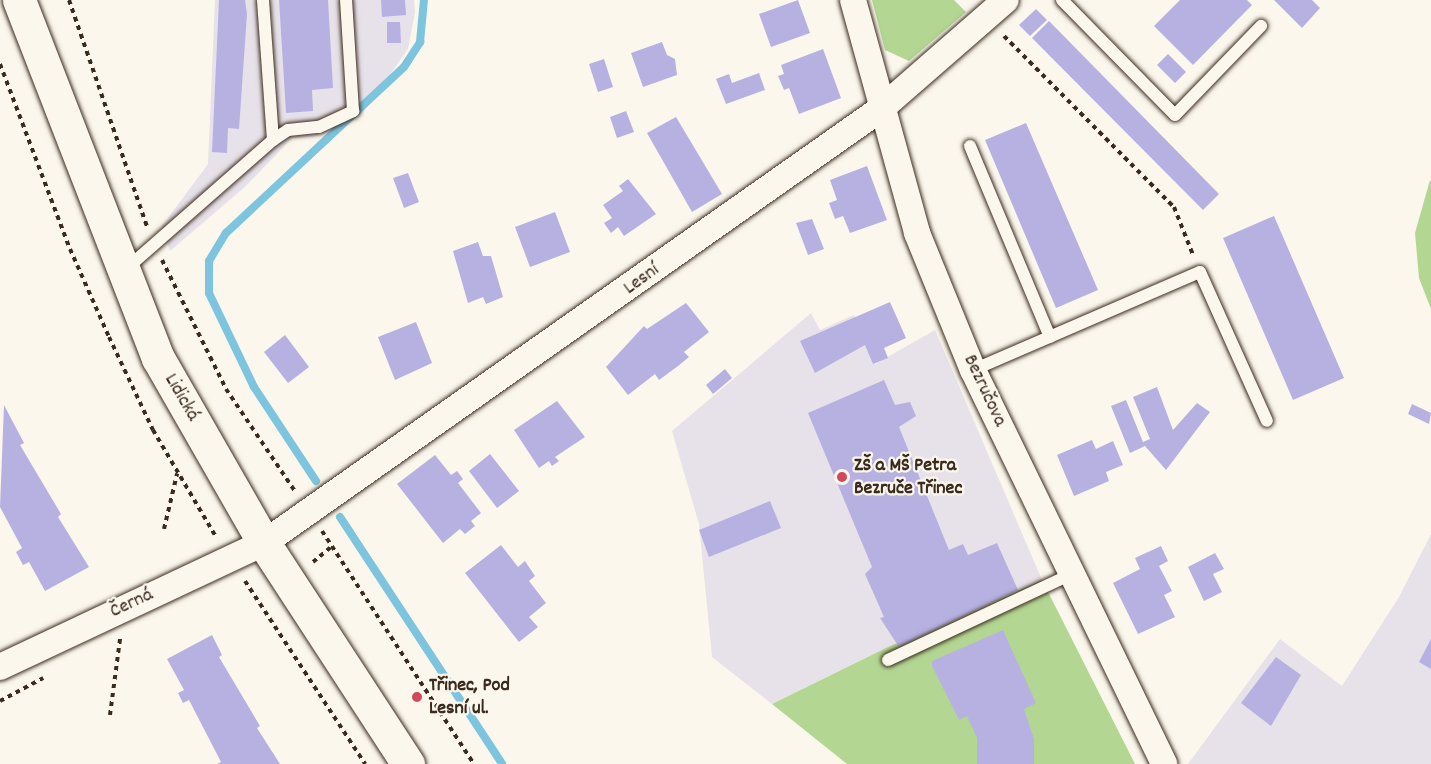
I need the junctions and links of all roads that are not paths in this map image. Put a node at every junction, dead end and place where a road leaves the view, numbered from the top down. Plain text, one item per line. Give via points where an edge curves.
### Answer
1 (19, 0) edge
2 (263, 0) edge
3 (346, 0) edge
4 (853, 0) edge
5 (1006, 0) edge
6 (1062, 0) edge
7 (1261, 26) dead end
8 (882, 108) junction
9 (273, 140) junction
10 (970, 147) dead end
11 (123, 272) junction
12 (1050, 337) junction
13 (973, 370) junction
14 (1267, 421) dead end
15 (264, 543) junction
16 (1072, 574) junction
17 (888, 660) dead end
18 (0, 667) edge
19 (408, 764) edge
20 (1164, 764) edge

1 - 11 street, Lidická
2 - 9 lane
3 - 9 lane via 353,111 320,127 288,130
4 - 8 street, Bezručova
5 - 8 street, Lesní
6 - 7 lane via 1175,115
8 - 13 street, Bezručova via 917,232
8 - 15 street, Lesní
9 - 11 lane
10 - 12 lane
11 - 15 street, Lidická via 158,358
12 - 13 lane
12 - 14 lane via 1200,273
13 - 16 street, Bezručova
15 - 18 street, Černá
15 - 19 street, Lidická
16 - 17 lane
16 - 20 street, Bezručova

